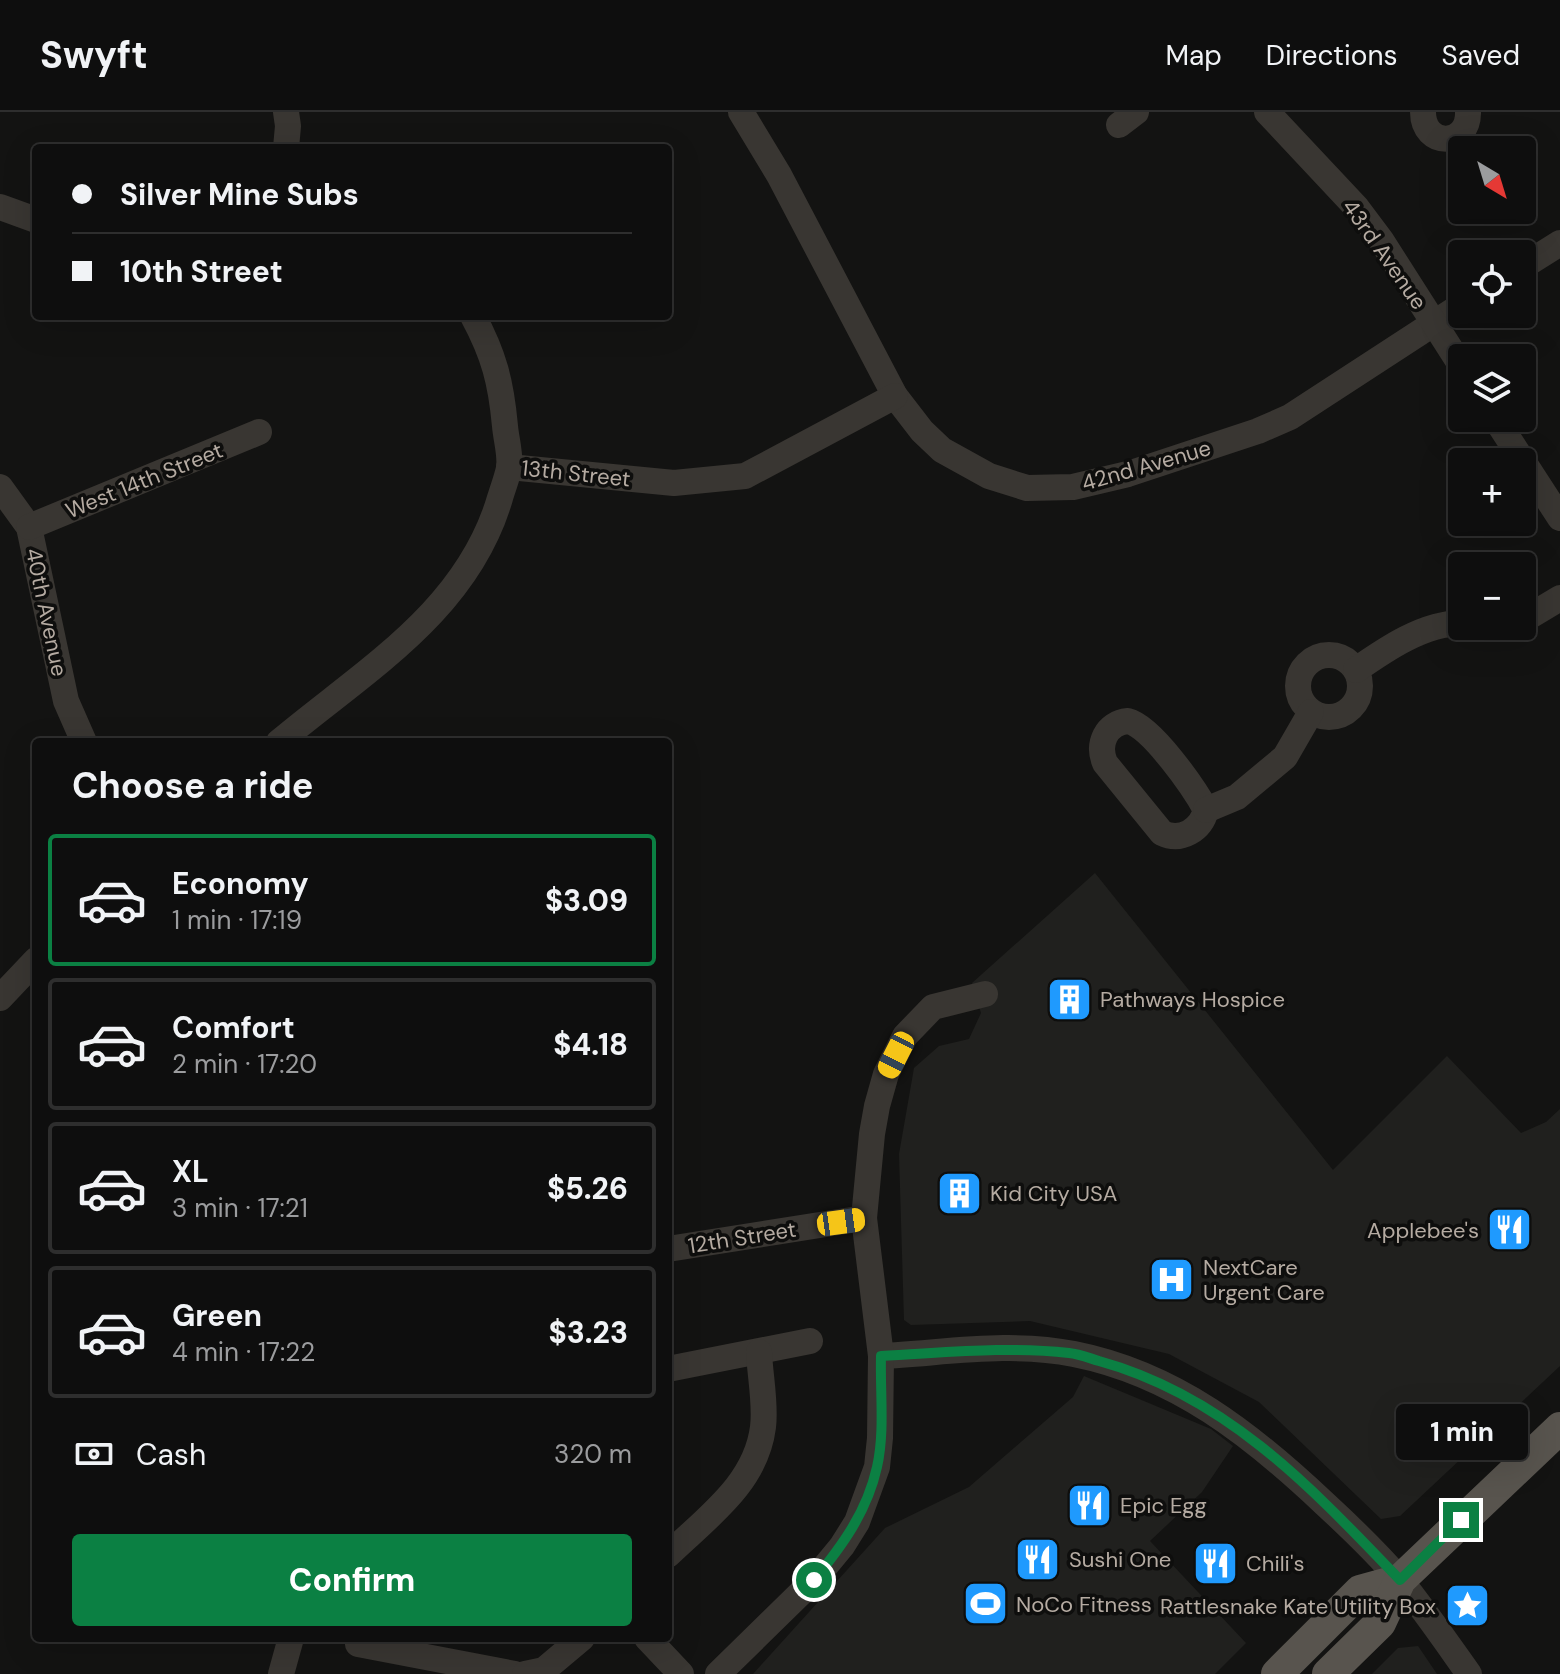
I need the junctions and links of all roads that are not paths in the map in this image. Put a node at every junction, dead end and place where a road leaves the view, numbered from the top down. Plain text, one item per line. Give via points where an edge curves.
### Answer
1 (286, 112) edge
2 (741, 112) edge
3 (1267, 112) edge
4 (1423, 112) edge
5 (1468, 112) edge
6 (286, 144) edge
7 (0, 207) edge
8 (32, 219) edge
9 (1560, 243) edge
10 (1536, 258) edge
11 (1448, 314) edge
12 (475, 320) edge
13 (1434, 324) junction
14 (1448, 346) edge
15 (895, 396) junction
16 (259, 432) dead end
17 (1504, 432) edge
18 (509, 467) junction
19 (0, 487) edge
20 (1560, 518) edge
21 (29, 527) junction
22 (1560, 598) edge
23 (1536, 613) edge
24 (1448, 623) edge
25 (1356, 670) junction
26 (1311, 712) junction
27 (82, 738) edge
28 (284, 738) edge
29 (1206, 810) junction
30 (32, 964) edge
31 (985, 994) dead end
32 (0, 998) edge
33 (864, 1218) junction
34 (672, 1248) edge
35 (810, 1341) dead end
36 (759, 1352) junction
37 (881, 1356) junction
38 (672, 1368) edge
39 (1560, 1428) edge
40 (672, 1551) edge
41 (1400, 1580) junction
42 (290, 1642) edge
43 (577, 1642) edge
44 (651, 1642) edge
45 (358, 1644) dead end
46 (414, 1646) edge
47 (281, 1674) edge
48 (515, 1674) edge
49 (525, 1674) edge
50 (681, 1674) edge
51 (718, 1674) edge
52 (1277, 1674) edge
53 (1328, 1674) edge
54 (1469, 1674) edge

1 - 6 street
2 - 15 street, 42nd Avenue
3 - 13 street, 43rd Avenue via 1357,208
4 - 5 street via 1428,130 1447,139 1465,128
7 - 8 street
9 - 10 street
11 - 13 street, 42nd Avenue
12 - 18 street via 491,350 502,393
13 - 14 street, 43rd Avenue
13 - 15 street, 42nd Avenue via 1290,417 1128,474 1073,487 1027,488 989,476 942,450
15 - 18 street, 13th Street via 745,476 674,483
16 - 21 street, West 14th Street
17 - 20 street
18 - 28 street, 13th Street via 475,559 451,594 413,633
19 - 21 street, 40th Avenue
21 - 27 street, 40th Avenue via 66,701
22 - 23 street
24 - 25 street via 1427,629
25 - 26 street via 1360,691 1350,709 1331,718
25 - 26 street via 1341,657 1312,660 1298,686
26 - 29 street via 1285,757 1237,797
29 - 29 street via 1144,728 1121,722 1106,732 1101,742 1105,763 1162,833 1185,835 1200,824
30 - 32 street
31 - 33 street via 933,1007 905,1036 877,1106
33 - 34 street, 12th Street
33 - 37 street
35 - 36 street
36 - 38 street
36 - 40 street via 763,1425 758,1454 743,1482
37 - 41 street via 1013,1348 1073,1354 1163,1382 1269,1452
37 - 51 street via 877,1467 857,1522 814,1580
39 - 41 main road
41 - 52 main road via 1360,1591
41 - 53 main road via 1380,1623
41 - 54 street
42 - 47 street
43 - 49 street via 544,1670
44 - 50 street
45 - 46 street
46 - 48 street

